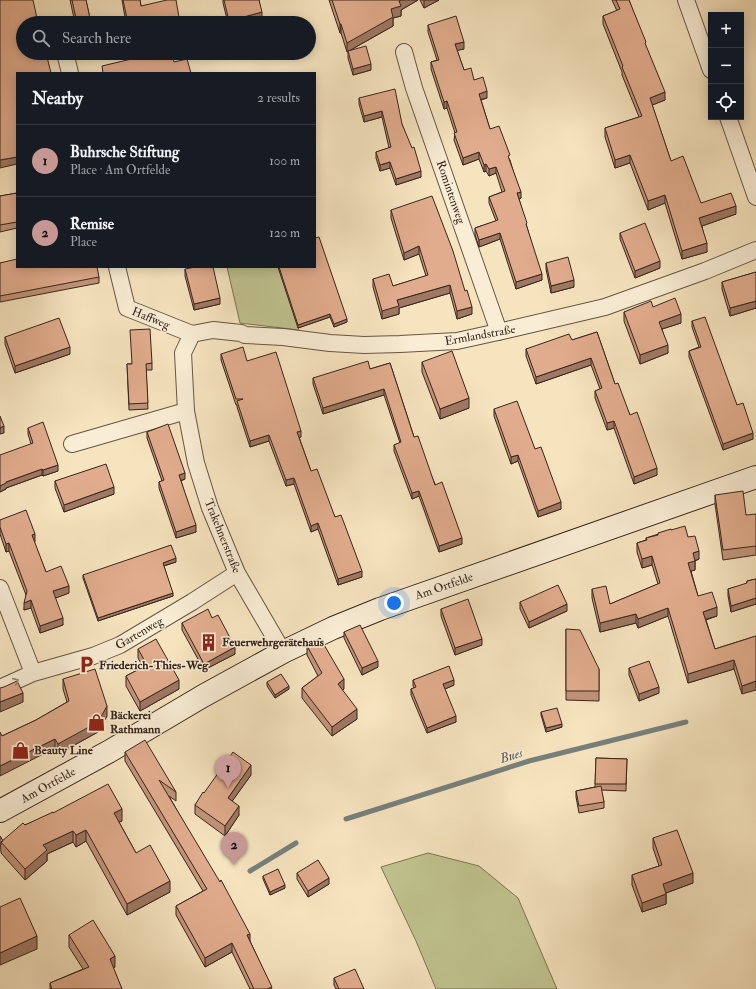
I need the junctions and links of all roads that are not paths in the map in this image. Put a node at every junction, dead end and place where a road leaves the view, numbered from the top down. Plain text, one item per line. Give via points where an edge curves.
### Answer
1 (686, 0) edge
2 (404, 52) dead end
3 (67, 60) edge
4 (708, 62) edge
5 (70, 72) edge
6 (729, 120) edge
7 (756, 198) edge
8 (756, 250) edge
9 (117, 268) edge
10 (500, 332) junction
11 (192, 334) junction
12 (186, 411) junction
13 (72, 444) dead end
14 (756, 477) edge
15 (237, 574) junction
16 (0, 588) edge
17 (282, 652) junction
18 (33, 674) junction
19 (0, 688) edge
20 (0, 811) edge

1 - 4 street
2 - 10 street, Romintenweg via 414,88
3 - 5 street
6 - 7 street
8 - 10 street, Ermlandstraße via 605,307
9 - 11 street, Haffweg via 127,308
10 - 11 street, Ermlandstraße via 457,341 364,345 213,330
11 - 12 street, Trakehnerstraße via 183,353
12 - 13 street
12 - 15 street, Trakehnerstraße via 196,463
14 - 17 main road, Am Ortfelde via 380,609
15 - 17 street, Trakehnerstraße
15 - 18 street, Gartenweg via 120,645
16 - 18 street
17 - 20 main road, Am Ortfelde
19 -> 18 street, Gartenweg

